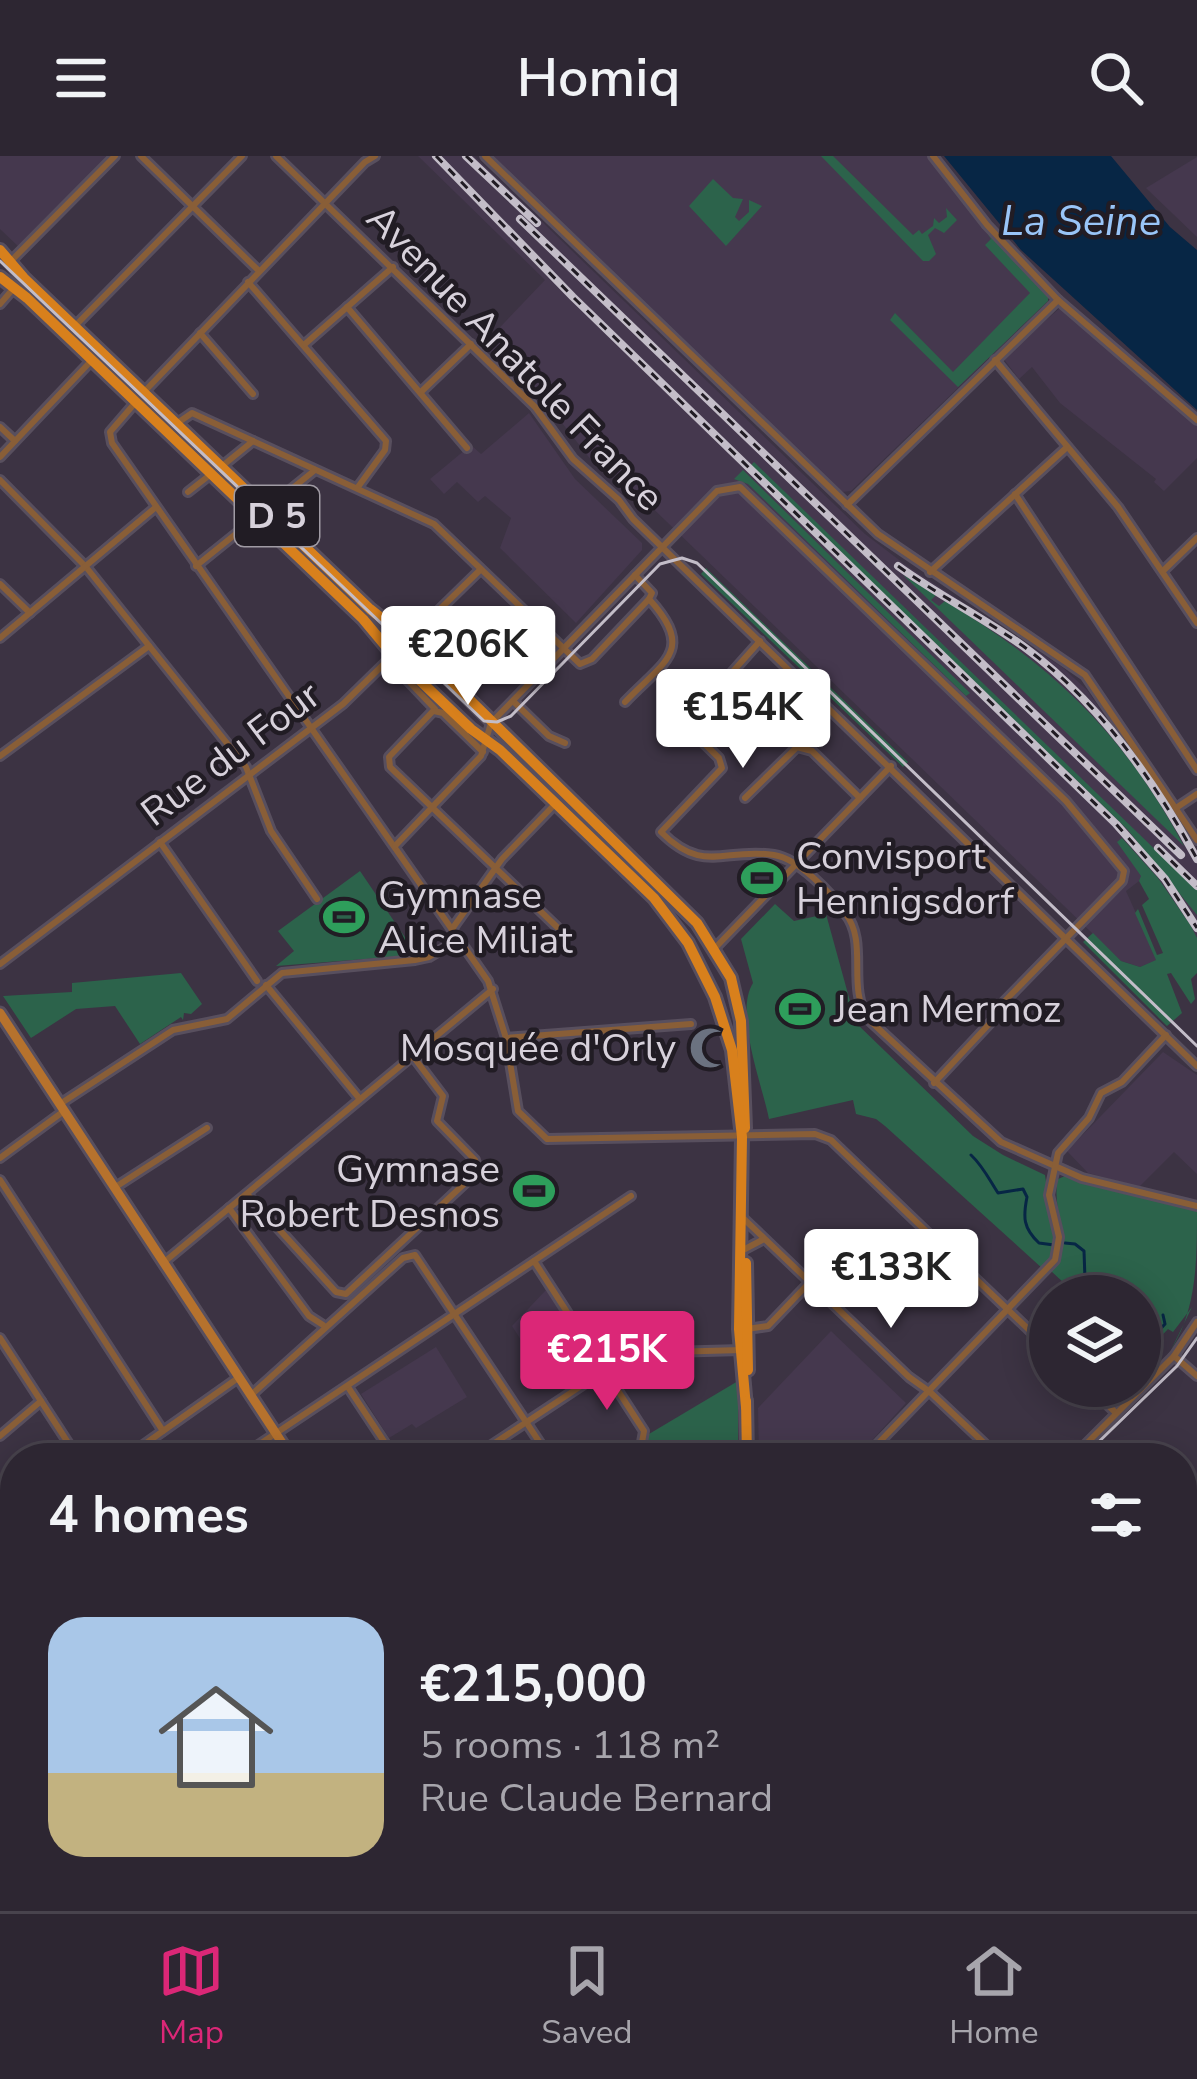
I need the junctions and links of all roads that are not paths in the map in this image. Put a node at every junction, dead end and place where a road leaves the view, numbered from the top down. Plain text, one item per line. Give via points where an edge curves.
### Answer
1 (115, 156) edge
2 (141, 156) edge
3 (242, 156) edge
4 (276, 156) edge
5 (375, 156) edge
6 (485, 156) edge
7 (933, 156) edge
8 (363, 159) edge
9 (326, 202) junction
10 (193, 206) junction
11 (0, 250) edge
12 (11, 261) junction
13 (392, 267) junction
14 (259, 271) junction
15 (0, 277) edge
16 (248, 282) junction
17 (14, 290) junction
18 (1058, 300) junction
19 (0, 304) edge
20 (347, 307) junction
21 (75, 327) junction
22 (200, 333) junction
23 (471, 344) junction
24 (304, 345) junction
25 (92, 360) junction
26 (995, 360) junction
27 (146, 391) junction
28 (421, 392) junction
29 (253, 394) dead end
30 (134, 404) junction
31 (1197, 420) edge
32 (176, 424) junction
33 (0, 427) edge
34 (253, 441) junction
35 (16, 442) junction
36 (467, 448) dead end
37 (1066, 448) junction
38 (0, 458) edge
39 (316, 469) junction
40 (216, 470) junction
41 (0, 479) edge
42 (358, 488) junction
43 (188, 493) dead end
44 (1015, 494) junction
45 (847, 505) junction
46 (156, 507) junction
47 (268, 509) junction
48 (255, 520) junction
49 (1197, 538) edge
50 (663, 548) junction
51 (196, 566) junction
52 (86, 567) junction
53 (480, 570) junction
54 (1163, 571) junction
55 (930, 572) junction
56 (635, 575) junction
57 (0, 584) edge
58 (650, 599) junction
59 (30, 613) junction
60 (1197, 623) edge
61 (0, 638) edge
62 (409, 640) junction
63 (760, 641) junction
64 (148, 646) junction
65 (562, 650) junction
66 (393, 655) junction
67 (513, 701) junction
68 (625, 702) dead end
69 (703, 705) dead end
70 (669, 710) dead end
71 (434, 711) junction
72 (491, 723) junction
73 (310, 728) junction
74 (565, 742) dead end
75 (485, 747) junction
76 (0, 756) edge
77 (891, 766) junction
78 (1197, 770) edge
79 (249, 774) junction
80 (1197, 794) edge
81 (745, 798) dead end
82 (860, 798) junction
83 (556, 803) junction
84 (432, 807) junction
85 (1176, 808) junction
86 (1197, 840) edge
87 (160, 842) junction
88 (394, 847) junction
89 (496, 866) junction
90 (796, 866) junction
91 (317, 899) dead end
92 (557, 927) dead end
93 (452, 929) junction
94 (1067, 937) junction
95 (459, 939) junction
96 (715, 948) junction
97 (0, 964) edge
98 (257, 981) dead end
99 (266, 986) junction
100 (493, 989) junction
101 (2, 1021) edge
102 (691, 1024) dead end
103 (1166, 1035) junction
104 (506, 1038) junction
105 (412, 1055) junction
106 (1197, 1066) edge
107 (934, 1083) junction
108 (359, 1098) junction
109 (62, 1107) junction
110 (207, 1128) dead end
111 (742, 1137) junction
112 (0, 1158) edge
113 (1053, 1166) junction
114 (0, 1180) edge
115 (114, 1188) junction
116 (247, 1194) junction
117 (631, 1196) dead end
118 (1197, 1205) edge
119 (229, 1208) junction
120 (742, 1218) junction
121 (764, 1239) junction
122 (745, 1249) junction
123 (533, 1261) junction
124 (163, 1263) junction
125 (809, 1283) junction
126 (1008, 1310) junction
127 (457, 1316) junction
128 (673, 1322) dead end
129 (1197, 1322) edge
130 (323, 1325) dead end
131 (745, 1329) junction
132 (1029, 1330) edge
133 (0, 1338) edge
134 (744, 1350) junction
135 (673, 1351) junction
136 (1174, 1356) junction
137 (605, 1370) junction
138 (1197, 1376) edge
139 (238, 1378) junction
140 (347, 1387) junction
141 (930, 1392) junction
142 (250, 1396) junction
143 (41, 1401) junction
144 (1110, 1407) edge
145 (1115, 1412) junction
146 (526, 1422) junction
147 (163, 1431) junction
148 (274, 1433) junction
149 (0, 1436) edge
150 (68, 1443) edge
151 (146, 1443) edge
152 (260, 1443) edge
153 (281, 1443) edge
154 (385, 1443) edge
155 (494, 1443) edge
156 (540, 1443) edge
157 (642, 1443) edge
158 (747, 1443) edge
159 (879, 1443) edge
160 (984, 1443) edge
161 (1086, 1443) edge

1 - 12 street
2 - 10 street
3 - 10 street
4 - 9 street, Avenue Anatole France
5 - 8 street
6 - 45 street
7 - 18 street
8 - 9 street
9 - 13 street, Avenue Anatole France
9 - 14 street
10 - 14 street
10 - 21 street
11 - 12 main road, D 5
12 - 21 main road, D 5
13 - 20 street
13 - 23 street, Avenue Anatole France
14 - 16 street
15 - 17 main road, D 5
16 - 22 street
16 - 24 street
17 - 19 street
17 - 25 main road, D 5
18 - 26 street
18 - 31 street
20 - 24 street
20 - 28 street
21 - 27 main road, D 5
22 - 27 street
22 - 29 street
23 - 28 street
23 - 50 street, Avenue Anatole France
24 - 42 street via 386,441
25 - 30 main road, D 5
25 - 35 street
26 - 37 street
26 - 45 street
27 - 30 street
27 - 32 main road, D 5
28 - 36 street
30 - 40 main road, D 5
30 - 46 street via 109,439
32 - 34 street via 192,413
32 - 40 main road, D 5
33 - 35 street
34 - 39 street
34 - 40 street
35 - 38 street
37 - 44 street
37 - 54 street
39 - 42 street
39 - 47 street
40 - 43 street
40 - 47 main road, D 5
40 - 48 main road, D 5
41 - 52 street
42 - 53 street via 434,524
44 - 55 street
44 - 78 street
45 - 55 street
46 - 51 street
46 - 52 street
47 - 48 street
47 - 62 main road, D 5
48 - 51 street
48 - 66 main road, D 5
49 - 54 street
50 - 56 street
50 - 63 street, Avenue Anatole France
50 - 94 street via 717,491 740,487 959,697 1066,801 1126,875
51 - 73 street
52 - 59 street
52 - 64 street
53 - 62 street, Rue du Four
53 - 65 street
54 - 60 street
55 - 85 street via 1084,675
56 - 58 street
56 - 65 street
57 - 59 street
58 - 65 street via 588,663
58 - 68 street via 670,622 673,652
59 - 61 street
62 - 66 street, Rue du Four
62 - 72 main road, D 5
63 - 69 street
63 - 77 street, Avenue Anatole France
64 - 76 street
64 - 79 street
65 - 67 street
66 - 71 street
66 - 73 street, Rue du Four
66 - 75 main road, D 5
67 - 72 street
67 - 74 street
70 - 90 street via 722,768 662,832 691,856 774,855
71 - 75 street
71 - 84 street via 388,761
72 - 75 street
72 - 96 main road, D 5 via 677,901
73 - 79 street, Rue du Four
73 - 88 street
75 - 83 main road, D 5
75 - 84 street
77 - 82 street
77 - 94 street, Avenue Anatole France
79 - 87 street, Rue du Four
79 - 91 street via 273,834
80 - 85 street
81 - 82 street via 797,747
82 - 90 street
83 - 89 street
83 - 111 main road, D 5 via 654,898 688,943 732,1050
84 - 88 street
84 - 89 street
85 - 86 street
87 - 97 street, Rue du Four
87 - 98 street
88 - 93 street
89 - 92 street
89 - 93 street
90 - 96 street
90 - 107 street via 851,922 858,1004
93 - 95 street
94 - 103 street, Avenue Anatole France
94 - 107 street
95 - 99 street via 429,957 282,973
95 - 100 street
96 - 111 main road, D 5 via 741,1021
99 - 108 street
99 - 109 street via 224,1021 173,1030
100 - 104 street
100 - 105 street
101 - 109 street
102 - 104 street
103 - 106 street, Avenue Anatole France
103 - 113 street via 1101,1093
104 - 111 street via 518,1111 548,1139
105 - 108 street
105 - 116 street via 443,1096 438,1123 478,1167 341,1295
107 - 113 street via 1001,1142
108 - 116 street
109 - 112 street
109 - 115 street
110 - 115 street
111 - 120 main road, D 5
111 - 126 street via 831,1140
113 - 118 street
113 - 126 street via 1058,1251
114 - 147 street
115 - 124 street
116 - 119 street
117 - 123 street
119 - 124 street
119 - 130 street
120 - 121 street
120 - 122 main road, D 5
120 - 131 main road, D 5
121 - 122 street
121 - 125 street
122 - 131 main road, D 5
123 - 127 street
123 - 137 street
124 - 139 street
125 - 131 street via 768,1326
125 - 141 street
126 - 132 street
126 - 141 street
127 - 140 street
127 - 142 street via 418,1256 403,1258
127 - 146 street
128 - 135 street
129 - 136 street
131 - 134 main road, D 5
133 - 143 street
134 - 135 street
134 - 158 main road, D 5
135 - 137 street via 636,1352
136 - 138 street
136 - 145 street
137 - 146 street
137 - 157 street via 644,1431
139 - 142 street
139 - 147 street
140 - 148 street
140 - 154 street
141 - 159 street
141 - 160 street
142 - 148 street
143 - 149 street
143 - 150 street
144 - 145 street
145 - 161 street
146 - 155 street
146 - 156 street
147 - 151 street
148 - 152 street
148 - 153 street

